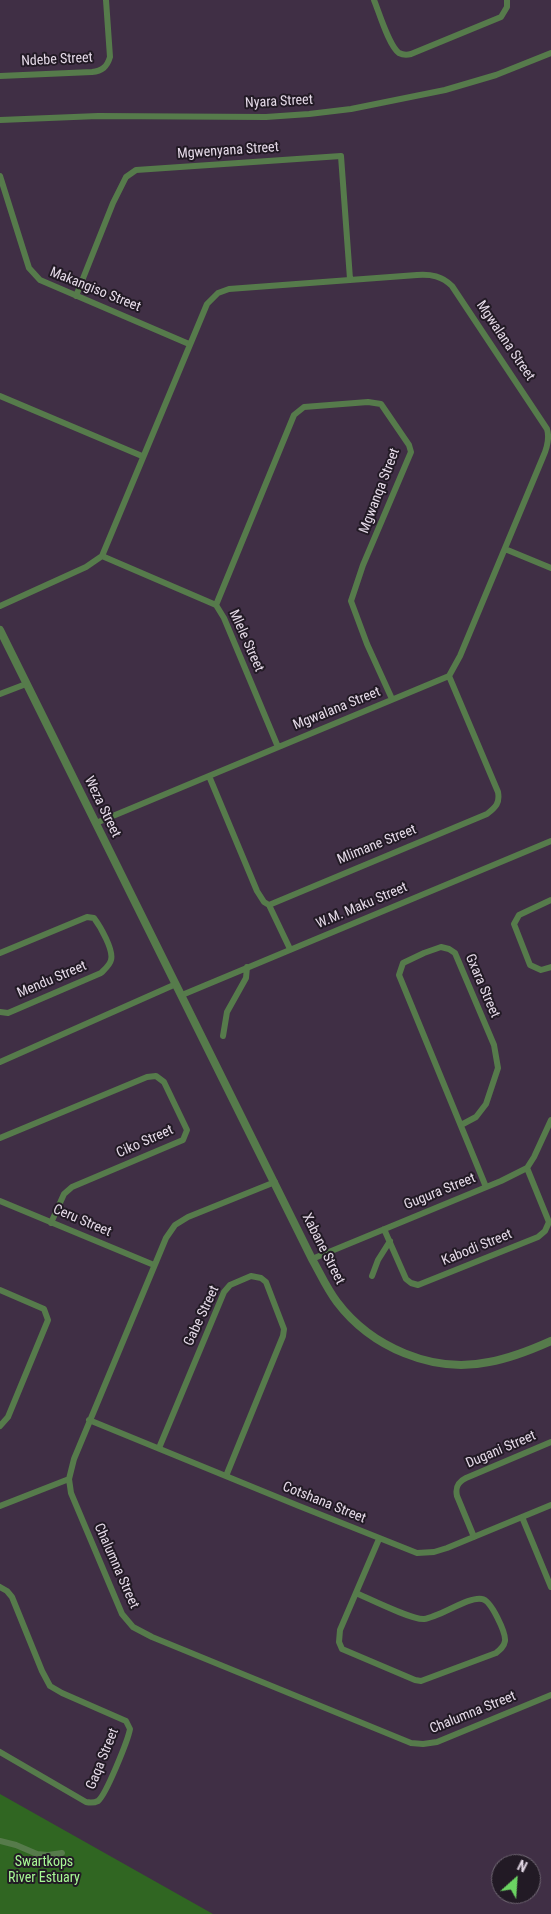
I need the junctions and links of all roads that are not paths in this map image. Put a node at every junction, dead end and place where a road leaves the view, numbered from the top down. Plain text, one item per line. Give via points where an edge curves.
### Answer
1 (106, 0) edge
2 (374, 0) edge
3 (507, 0) edge
4 (551, 53) edge
5 (0, 76) edge
6 (0, 120) edge
7 (0, 176) edge
8 (350, 279) junction
9 (76, 296) junction
10 (189, 344) junction
11 (0, 396) edge
12 (550, 435) edge
13 (142, 456) junction
14 (505, 549) junction
15 (102, 556) junction
16 (551, 568) edge
17 (216, 604) junction
18 (0, 606) edge
19 (0, 630) edge
20 (449, 676) junction
21 (26, 684) junction
22 (0, 694) edge
23 (392, 699) junction
24 (278, 746) junction
25 (209, 776) junction
26 (96, 823) junction
27 (551, 841) edge
28 (551, 900) edge
29 (269, 905) junction
30 (290, 949) junction
31 (0, 953) edge
32 (551, 966) edge
33 (247, 967) junction
34 (176, 984) junction
35 (182, 994) junction
36 (0, 1012) edge
37 (223, 1036) dead end
38 (0, 1062) edge
39 (551, 1120) edge
40 (461, 1125) junction
41 (0, 1138) edge
42 (527, 1168) junction
43 (275, 1182) junction
44 (486, 1187) junction
45 (0, 1201) edge
46 (51, 1222) junction
47 (384, 1229) junction
48 (390, 1241) junction
49 (312, 1259) junction
50 (154, 1265) junction
51 (372, 1276) dead end
52 (0, 1290) edge
53 (551, 1342) edge
54 (90, 1420) junction
55 (0, 1426) edge
56 (551, 1442) edge
57 (159, 1448) junction
58 (226, 1476) junction
59 (69, 1478) junction
60 (551, 1505) edge
61 (0, 1506) edge
62 (522, 1517) junction
63 (474, 1537) junction
64 (379, 1539) junction
65 (548, 1570) edge
66 (551, 1587) edge
67 (0, 1588) edge
68 (356, 1593) junction
69 (551, 1695) edge
70 (0, 1752) edge
71 (0, 1841) edge
72 (62, 1853) dead end

1 - 5 street, Ndebe Street via 110,57 104,69
2 - 3 street via 393,46 405,55 501,17 508,7
4 - 6 street, Nyara Street via 496,75 445,90 317,113 266,117 98,116
7 - 9 street, Makangiso Street via 33,274 49,286
8 - 9 street, Mgwenyana Street via 341,156 136,170 130,173 113,203
8 - 10 street, Mgwalana Street via 224,290 207,304
8 - 12 street, Mgwalana Street via 427,274 448,282
9 - 10 street, Makangiso Street
10 - 13 street, Mgwalana Street
11 - 13 street
12 - 14 street, Mgwalana Street
13 - 15 street, Mgwalana Street
14 - 16 street
14 - 20 street, Mgwalana Street
15 - 17 street, Mlele Street
15 - 18 street via 86,567
17 - 23 street, Mgwanqa Street via 298,410 348,403 381,404 411,452 351,600
17 - 24 street, Mlele Street
19 - 21 street, Weza Street
20 - 23 street, Mgwalana Street
20 - 29 street, Mlimane Street via 498,792 495,808
21 - 22 street
21 - 26 street, Weza Street
23 - 24 street, Mgwalana Street
24 - 25 street, Mgwalana Street
25 - 26 street, Mgwalana Street
25 - 29 street via 257,891
26 - 34 street, Weza Street
27 - 30 street, W.M. Maku Street
28 - 32 street via 519,915 514,924 530,965 541,970
29 - 30 street
30 - 33 street, W.M. Maku Street
31 - 36 street, Mendu Street via 88,917 94,918 100,928 112,959 101,973 8,1012
33 - 35 street, W.M. Maku Street
33 - 37 street via 246,978 227,1012
34 - 35 street, Weza Street
34 - 38 street
35 - 43 street, Xabane Street
39 - 42 street
40 - 40 street, Gxara Street via 399,975 406,960 441,947 455,954 497,1058 496,1077 486,1104 476,1118
40 - 44 street, Gxara Street
41 - 46 street, Ciko Street via 147,1077 156,1076 164,1082 186,1130 182,1142 72,1187 64,1194
42 - 44 street, Gugura Street
42 - 48 street, Kabodi Street via 549,1222 538,1237 418,1285 406,1280
43 - 49 street, Xabane Street
43 - 50 street, Chalumna Street via 175,1225
44 - 47 street, Gugura Street
45 - 46 street, Ceru Street
46 - 50 street, Ceru Street
47 - 48 street, Kabodi Street
47 - 49 street, Gugura Street
48 - 51 street
49 - 53 street, Xabane Street via 351,1318 381,1342 415,1358 441,1363 487,1363
50 - 54 street, Chalumna Street
52 - 55 street via 44,1309 48,1320 8,1417
54 - 57 street, Cotshana Street
54 - 59 street, Chalumna Street
56 - 63 street, Dugani Street via 459,1483 457,1496
57 - 58 street, Cotshana Street
57 - 58 street, Gabe Street via 224,1292 230,1285 258,1276 266,1282 284,1333
58 - 64 street, Cotshana Street
59 - 61 street
59 - 69 street, Chalumna Street via 71,1493 122,1614 133,1627 152,1637 405,1742 417,1744 437,1742
60 - 62 street, Cotshana Street
62 - 63 street, Cotshana Street
62 - 65 street
63 - 64 street, Cotshana Street via 426,1553
64 - 68 street
65 - 66 street
67 - 70 street, Gaqa Street via 12,1597 50,1686 126,1721 130,1729 106,1789 94,1803 86,1802
68 - 68 street via 420,1619 474,1599 484,1599 494,1610 505,1643 496,1653 426,1680 415,1680 346,1652 340,1646 340,1630
71 - 72 street via 37,1854

